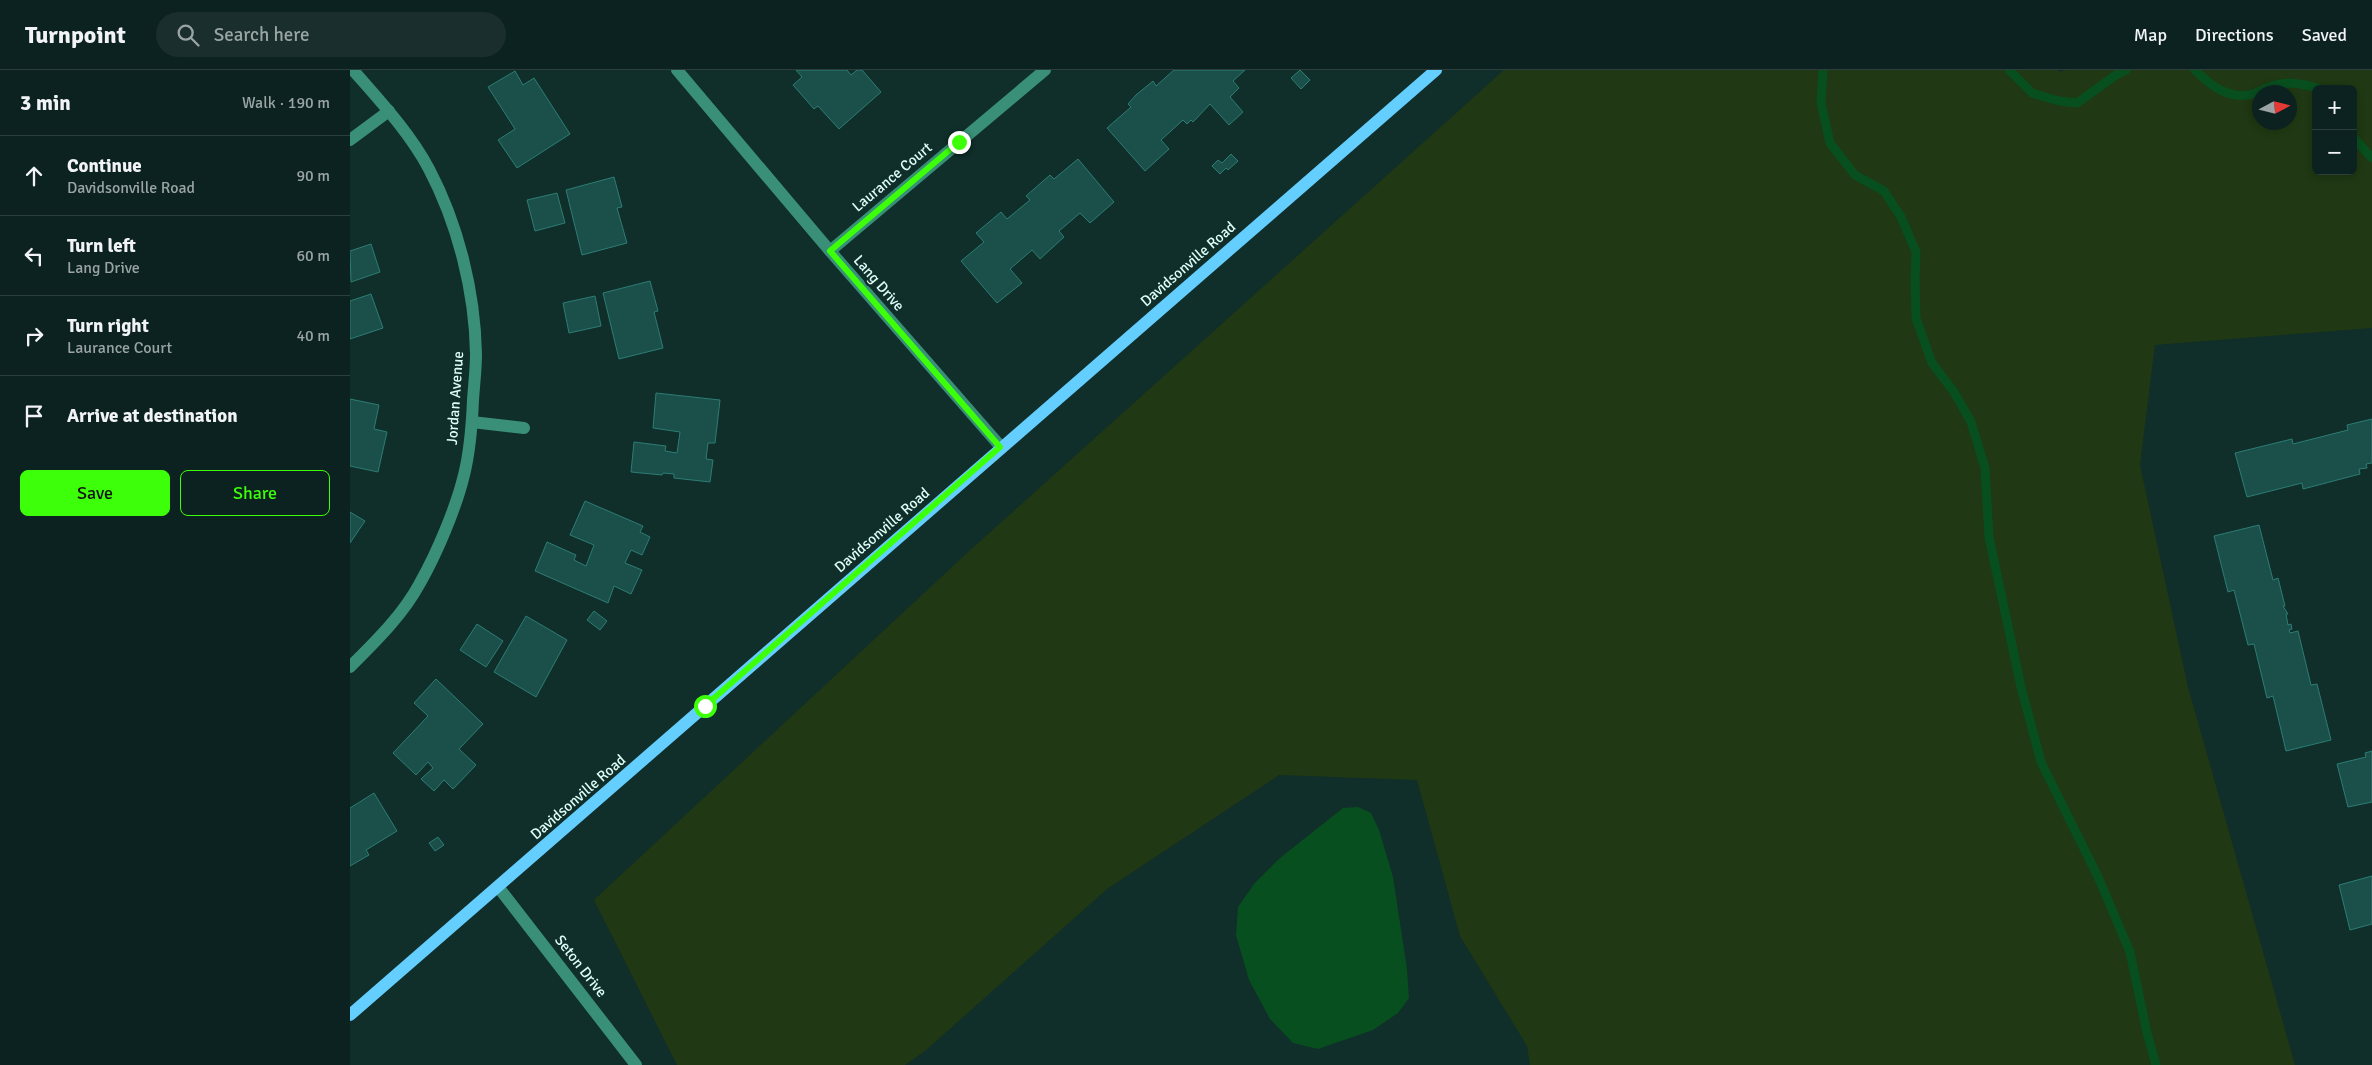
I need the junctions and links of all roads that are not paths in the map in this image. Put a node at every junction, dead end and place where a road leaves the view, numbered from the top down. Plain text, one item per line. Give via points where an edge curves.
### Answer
1 (353, 70) edge
2 (677, 70) edge
3 (1045, 70) edge
4 (1436, 70) edge
5 (389, 111) junction
6 (350, 140) edge
7 (830, 251) junction
8 (472, 422) junction
9 (524, 428) dead end
10 (1000, 447) junction
11 (350, 667) edge
12 (498, 888) junction
13 (350, 1015) edge
14 (636, 1065) edge

1 - 5 street, Jordan Avenue
2 - 7 street, Lang Drive
3 - 7 street, Laurance Court
4 - 10 main road, Davidsonville Road
5 - 6 street
5 - 8 street, Jordan Avenue via 428,168 448,212 462,259 476,354
7 - 10 street, Lang Drive
8 - 9 street
8 - 11 street, Jordan Avenue via 464,475 420,584 384,633
10 - 12 main road, Davidsonville Road
12 - 13 main road, Davidsonville Road
12 - 14 street, Seton Drive

